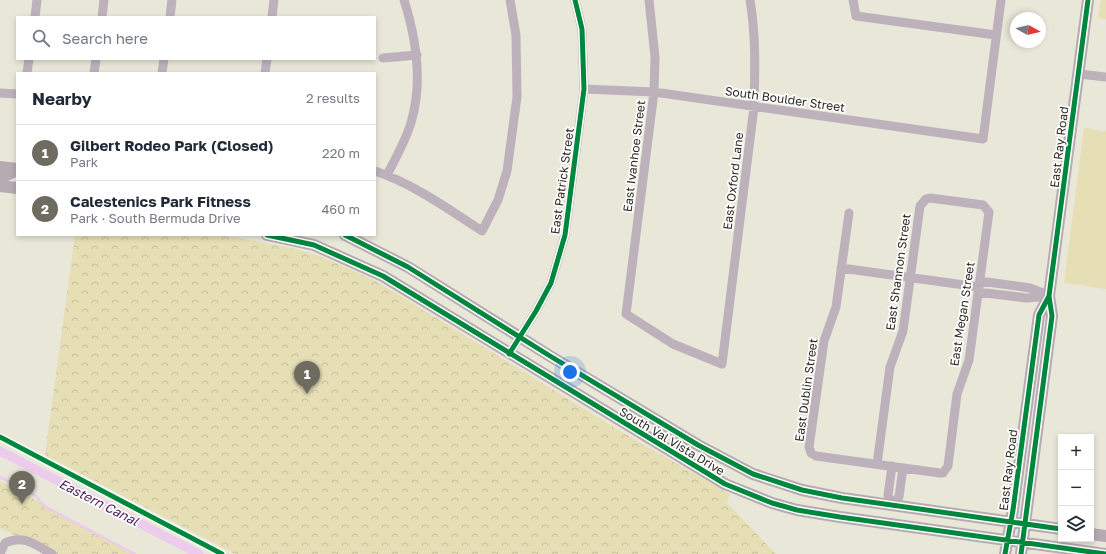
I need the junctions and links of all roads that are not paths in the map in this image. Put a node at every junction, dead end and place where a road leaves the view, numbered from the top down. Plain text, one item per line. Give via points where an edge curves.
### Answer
1 (37, 0) edge
2 (104, 0) edge
3 (172, 0) edge
4 (274, 0) edge
5 (404, 0) edge
6 (510, 0) edge
7 (575, 0) edge
8 (649, 0) edge
9 (750, 0) edge
10 (853, 0) edge
11 (1001, 0) edge
12 (1088, 0) edge
13 (35, 16) edge
14 (102, 16) edge
15 (170, 16) edge
16 (272, 16) edge
17 (996, 35) junction
18 (417, 55) junction
19 (384, 58) dead end
20 (29, 60) edge
21 (96, 60) edge
22 (164, 60) edge
23 (267, 60) edge
24 (27, 72) edge
25 (94, 72) edge
26 (162, 72) edge
27 (265, 72) edge
28 (1078, 74) junction
29 (1106, 77) edge
30 (584, 89) junction
31 (654, 92) junction
32 (0, 93) edge
33 (16, 94) edge
34 (754, 107) junction
35 (0, 166) edge
36 (16, 169) edge
37 (16, 170) edge
38 (376, 171) edge
39 (387, 175) junction
40 (0, 176) edge
41 (0, 186) edge
42 (16, 188) edge
43 (922, 202) joint
44 (848, 213) dead end
45 (272, 236) edge
46 (347, 236) edge
47 (841, 268) junction
48 (910, 277) junction
49 (979, 287) junction
50 (1049, 296) junction
51 (519, 337) junction
52 (509, 354) junction
53 (722, 364) joint
54 (692, 442) junction
55 (683, 459) junction
56 (877, 464) junction
57 (892, 466) junction
58 (903, 468) junction
59 (891, 505) junction
60 (1011, 522) junction
61 (888, 524) junction
62 (1024, 524) junction
63 (1058, 529) edge
64 (1094, 534) edge
65 (1106, 536) edge
66 (1007, 540) junction
67 (1021, 548) edge
68 (0, 554) edge
69 (52, 554) edge
70 (1005, 554) edge
71 (1106, 554) edge

1 - 13 street
2 - 14 street
3 - 15 street
4 - 16 street
5 - 18 street via 413,28
6 - 39 street via 516,35 517,97 507,171 498,200 482,231 433,199
7 - 30 street, East Patrick Street via 582,29
8 - 31 street, East Ivanhoe Street via 655,57
9 - 34 street, East Oxford Lane via 755,68
10 - 17 street via 856,16
11 - 17 street
12 - 28 main road, East Ray Road
17 - 34 street, South Boulder Street via 983,139
18 - 19 street
18 - 39 street via 417,93 412,119
20 - 24 street
21 - 25 street
22 - 26 street
23 - 27 street
28 - 29 street
28 - 50 main road, East Ray Road
30 - 31 street, South Boulder Street
30 - 51 street, East Patrick Street via 565,235 551,283
31 - 34 street, South Boulder Street
31 - 53 street, East Ivanhoe Street via 626,314 673,344
32 - 33 street
34 - 53 street, East Oxford Lane
35 - 36 main road
37 - 40 main road
38 - 39 street
41 - 42 main road
43 - 48 street, East Shannon Street
43 - 49 street, East Megan Street via 930,198 983,205 986,209 989,216
44 - 47 street, East Dublin Street
45 - 52 main road, South Val Vista Drive via 314,245 383,276
46 - 51 main road, South Val Vista Drive via 408,267
47 - 48 street
47 - 56 street, East Dublin Street via 836,307 824,341 809,447 816,456
48 - 49 street
48 - 56 street, East Shannon Street via 902,331 890,367
49 - 50 street via 1027,298
49 - 58 street, East Megan Street via 969,360 957,394 948,466 940,473
50 - 60 main road, East Ray Road via 1039,315
50 - 62 main road, East Ray Road via 1052,316
51 - 52 street, East Patrick Street
51 - 54 main road, South Val Vista Drive
52 - 55 main road, South Val Vista Drive
54 - 55 main road
54 - 59 main road, South Val Vista Drive via 734,466 777,483 802,490
55 - 61 main road, South Val Vista Drive via 725,484 772,503 797,510
56 - 57 street
57 - 58 street
57 - 59 street via 888,495
58 - 59 street via 899,497
59 - 60 main road, South Val Vista Drive
59 - 61 main road
60 - 62 main road, South Val Vista Drive
60 - 66 main road, East Ray Road
61 - 66 main road, South Val Vista Drive
62 - 63 main road, South Val Vista Drive
62 - 67 main road, East Ray Road
64 - 65 main road
66 - 67 main road, South Val Vista Drive
66 - 70 main road, East Ray Road
67 - 71 main road, South Val Vista Drive
68 - 69 street via 5,543 14,539 23,539

